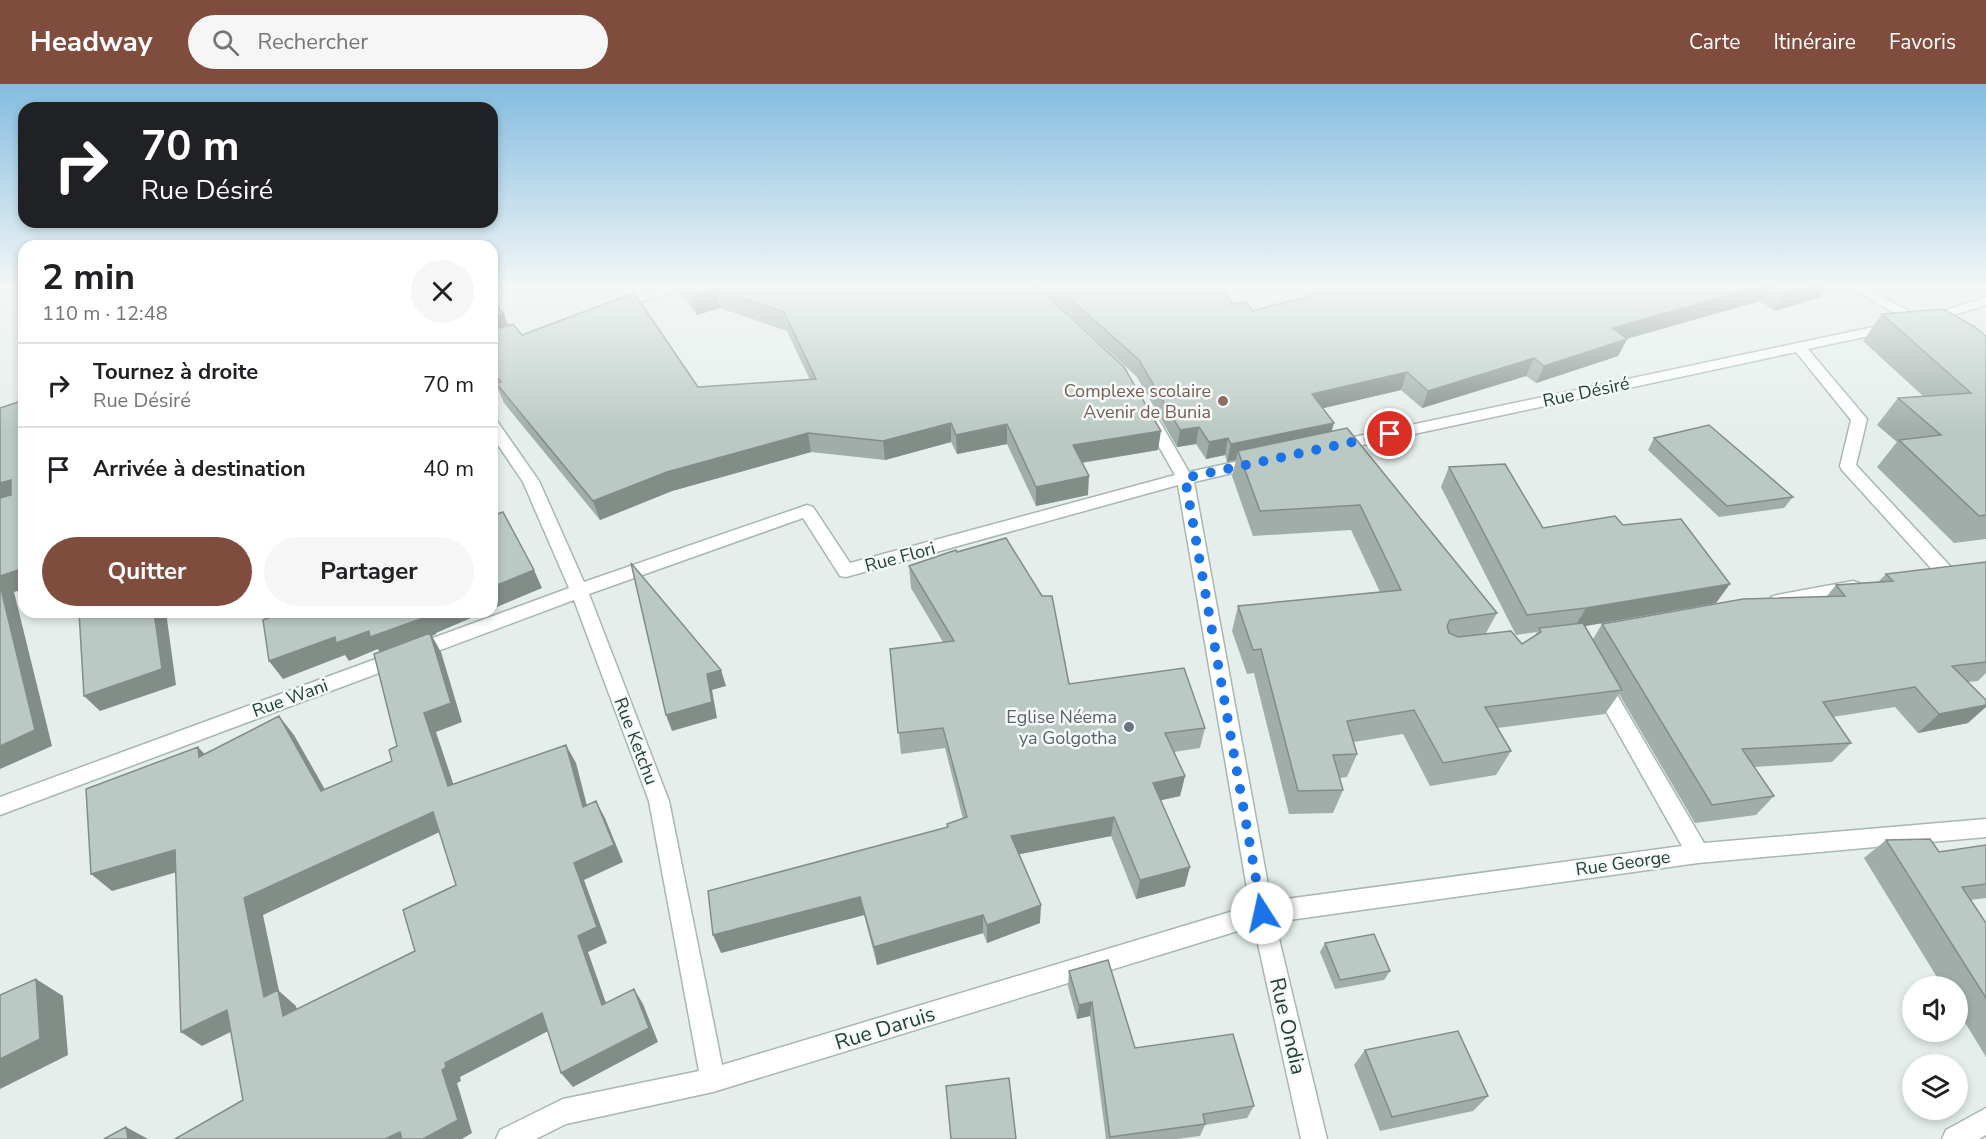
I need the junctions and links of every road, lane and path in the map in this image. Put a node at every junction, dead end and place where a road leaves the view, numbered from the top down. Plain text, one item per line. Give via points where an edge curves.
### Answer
1 (1854, 335) edge
2 (1799, 347) junction
3 (1141, 401) edge
4 (498, 434) edge
5 (1324, 448) edge
6 (1278, 458) edge
7 (1185, 478) junction
8 (1965, 570) edge
9 (1945, 572) junction
10 (1922, 576) edge
11 (1875, 584) edge
12 (579, 591) junction
13 (1760, 605) edge
14 (1592, 668) edge
15 (0, 806) edge
16 (1986, 828) edge
17 (1698, 853) junction
18 (1262, 913) junction
19 (713, 1080) junction
20 (1986, 1121) edge
21 (509, 1139) edge
22 (1314, 1139) edge
23 (1955, 1139) edge

1 - 2 street, Rue Désiré
2 - 5 street, Rue Désiré
2 - 9 street via 1859,419 1848,466
3 - 7 street, Rue Ondia
4 - 12 street, Rue Ketchu via 531,481
6 - 7 street
7 - 12 street, Rue Flori via 846,571 807,512
7 - 18 street, Rue Ondia
8 - 9 street
9 - 10 street
11 - 13 street
12 - 15 street, Rue Wani
12 - 19 street, Rue Ketchu via 659,801
14 - 17 street
16 - 17 street, Rue George
17 - 18 street, Rue George
18 - 19 street, Rue Daruis
18 - 22 street, Rue Ondia
19 - 21 street, Rue Daruis via 562,1112
20 - 23 street

